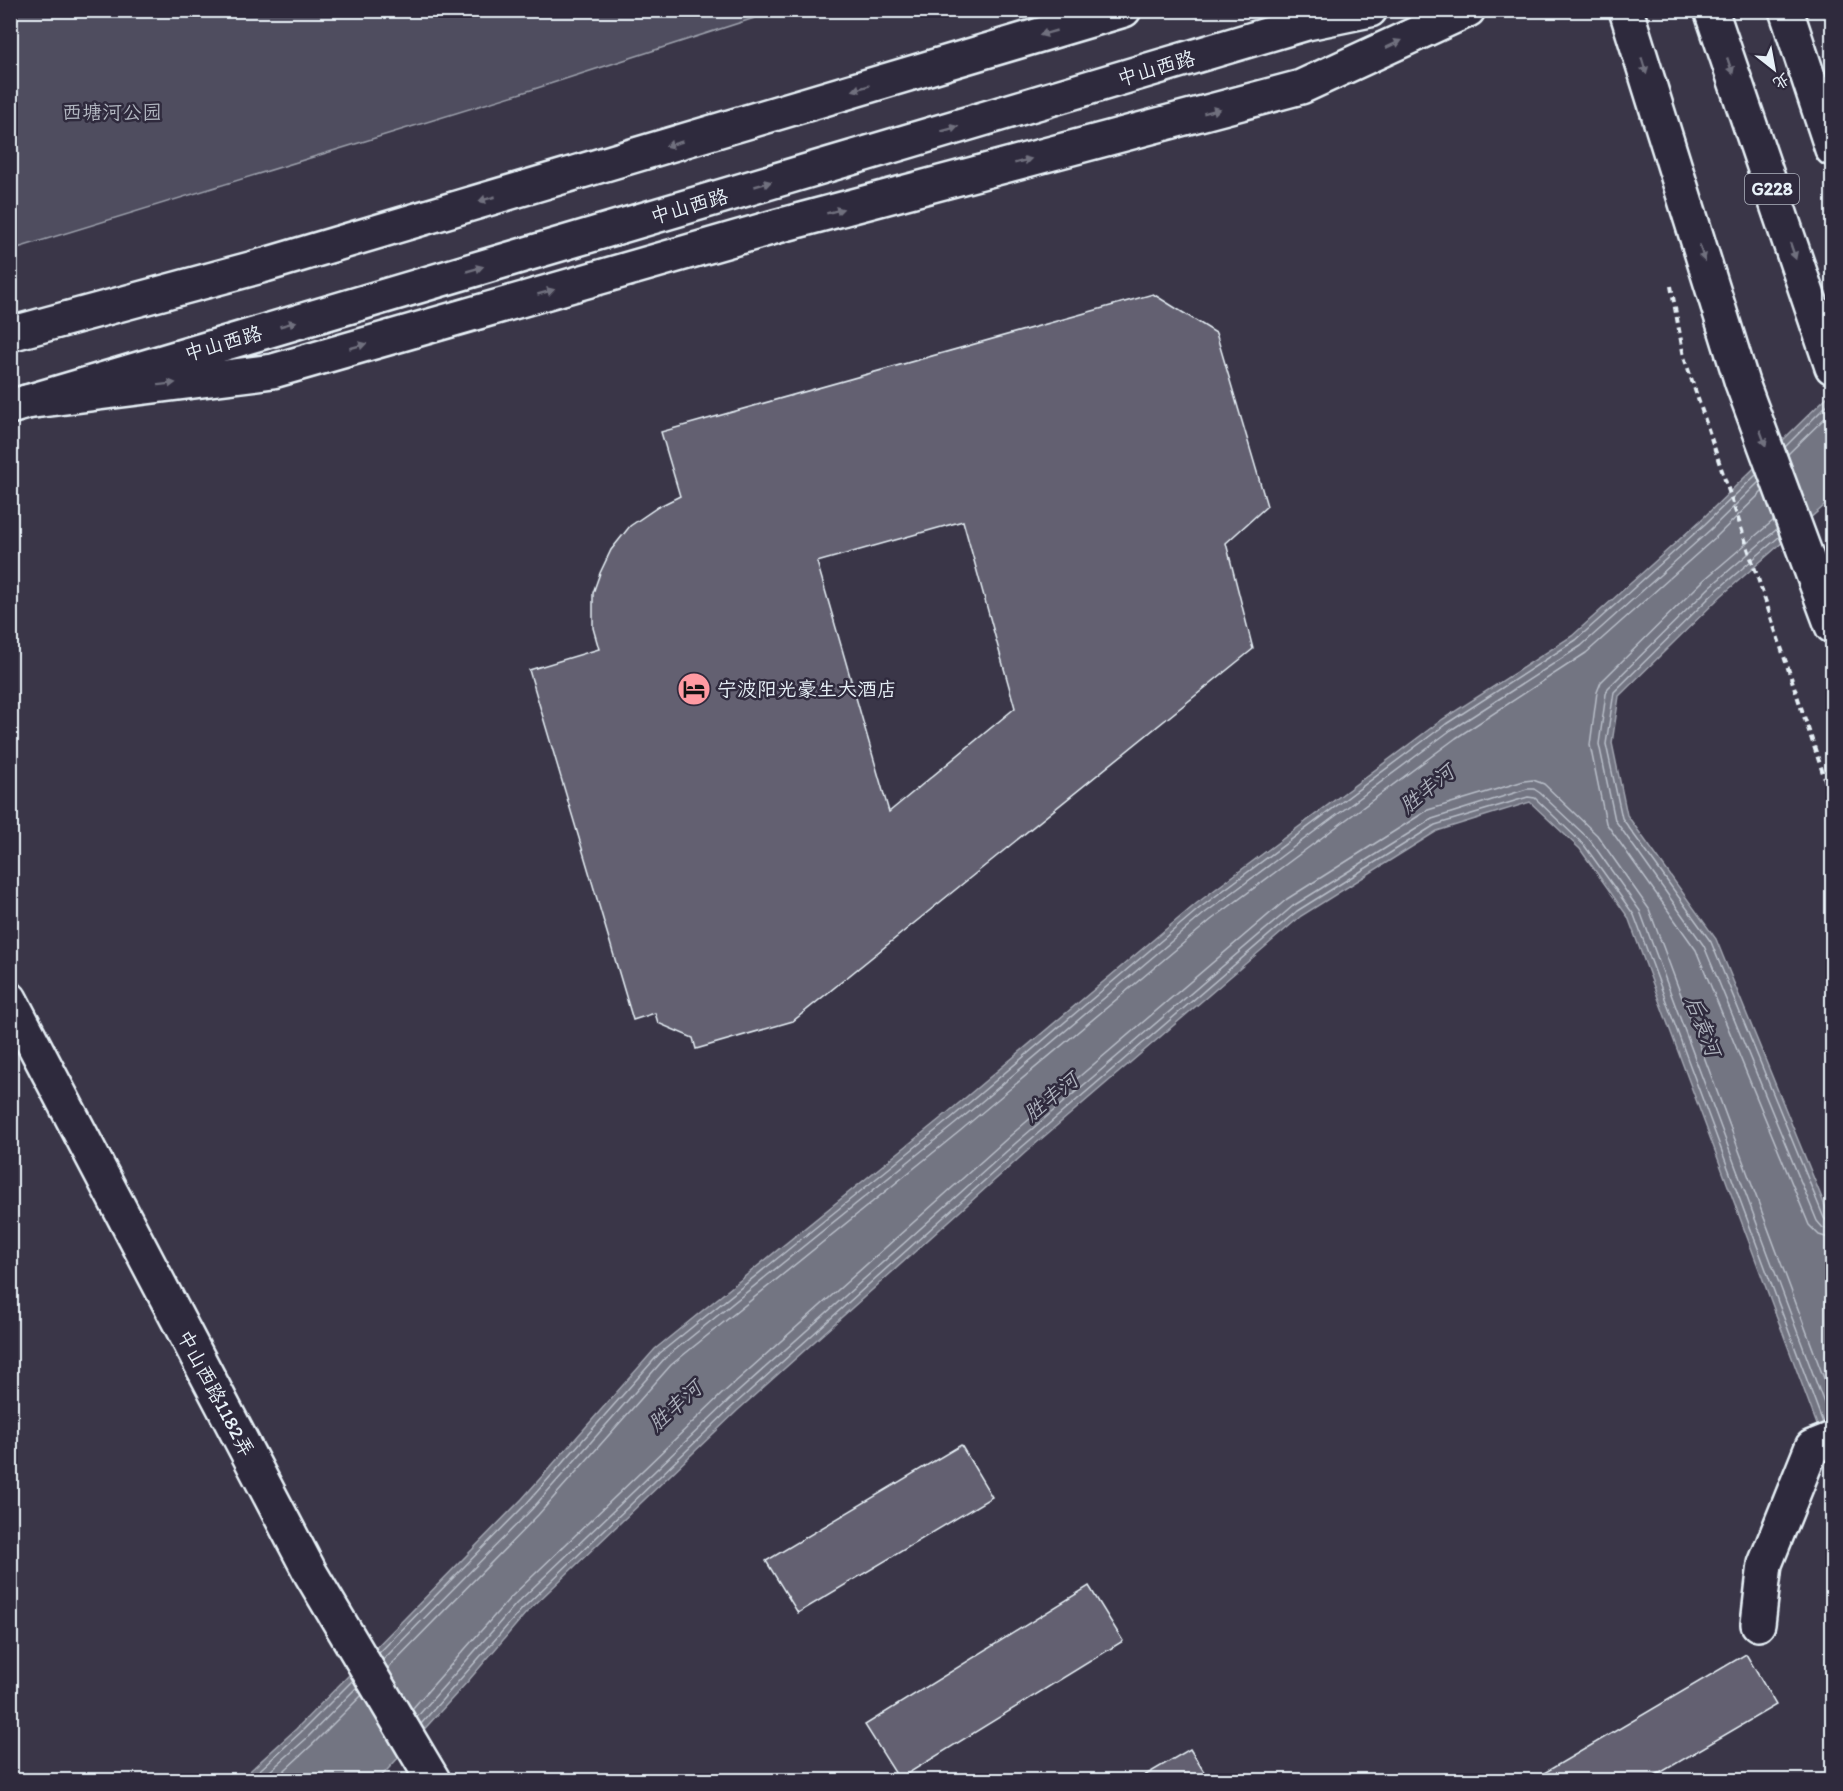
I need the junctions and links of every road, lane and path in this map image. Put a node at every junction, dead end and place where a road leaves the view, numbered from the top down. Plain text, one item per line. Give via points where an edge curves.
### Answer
1 (1124, 10) edge
2 (1370, 10) edge
3 (1468, 10) edge
4 (1626, 10) edge
5 (1711, 10) edge
6 (1786, 10) edge
7 (1833, 149) edge
8 (10, 334) edge
9 (1833, 367) edge
10 (18, 404) edge
11 (1708, 430) dead end
12 (1833, 626) edge
13 (1833, 800) edge
14 (10, 999) edge
15 (1822, 1443) edge
16 (1758, 1624) dead end
17 (429, 1774) edge

1 -> 8 main road via 265,265
10 -> 2 main road, 中山西路 via 1307,23
10 -> 3 main road via 273,371 778,226 1301,87
4 -> 12 main road via 1742,383
5 -> 9 main road, G228
6 - 7 main road
11 - 13 path
14 - 17 main road, 中山西路1182弄 via 311,1574
15 - 16 main road via 1765,1564

